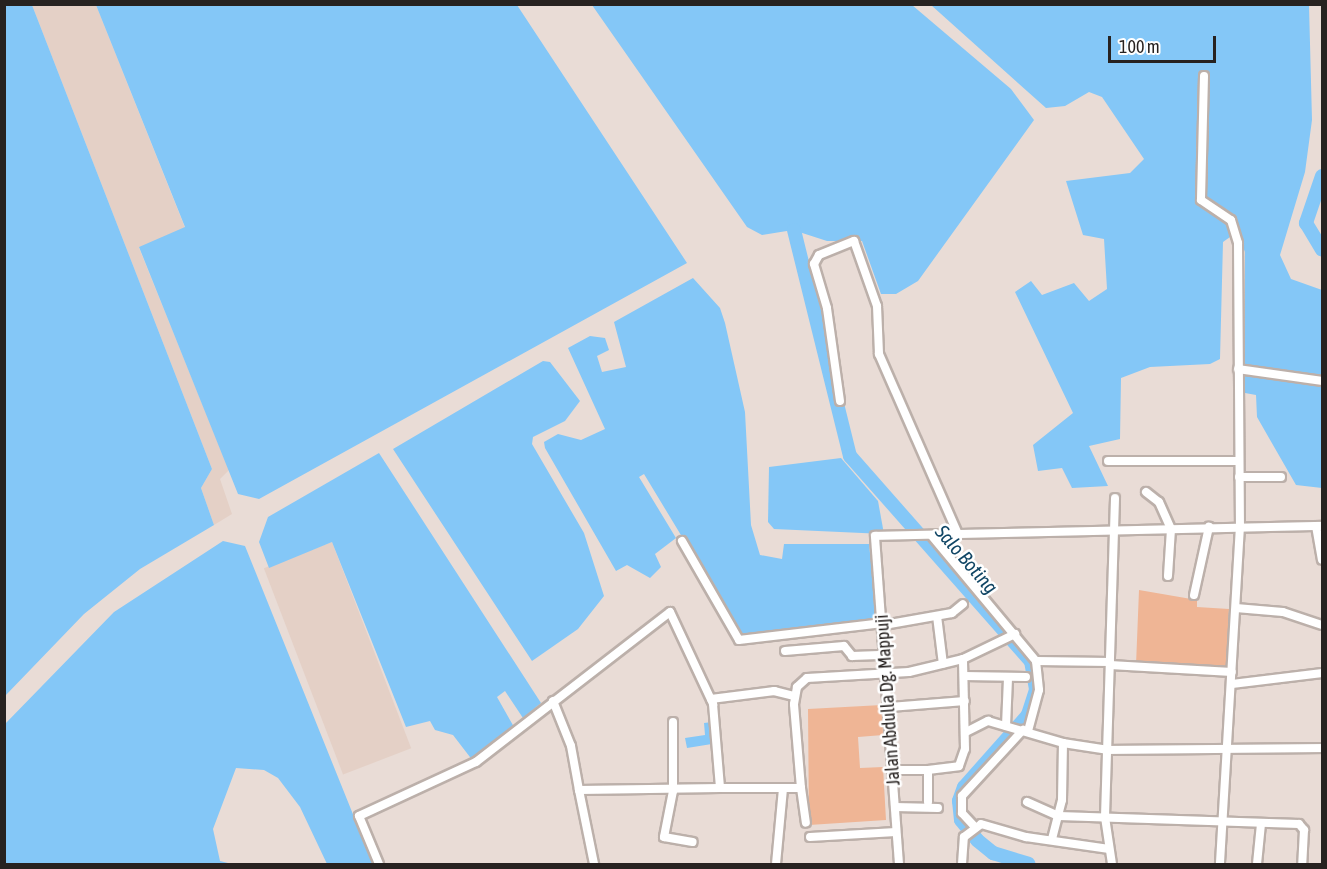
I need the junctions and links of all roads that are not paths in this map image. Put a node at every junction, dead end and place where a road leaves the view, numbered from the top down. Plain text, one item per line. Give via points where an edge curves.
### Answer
1 (1204, 76) dead end
2 (1238, 369) junction
3 (1323, 381) edge
4 (840, 401) dead end
5 (1108, 461) dead end
6 (1238, 461) junction
7 (1239, 477) junction
8 (1281, 477) dead end
9 (1146, 492) dead end
10 (1115, 498) dead end
11 (1240, 526) junction
12 (1319, 526) edge
13 (1209, 527) junction
14 (1115, 529) junction
15 (1171, 529) junction
16 (958, 534) junction
17 (929, 536) junction
18 (682, 541) dead end
19 (1323, 559) edge
20 (1168, 576) dead end
21 (1194, 596) dead end
22 (963, 604) dead end
23 (1236, 608) junction
24 (937, 616) junction
25 (884, 624) junction
26 (1323, 625) edge
27 (1014, 635) junction
28 (784, 651) dead end
29 (886, 655) junction
30 (963, 659) junction
31 (1036, 661) junction
32 (1110, 663) junction
33 (943, 664) junction
34 (1232, 672) junction
35 (1323, 673) edge
36 (887, 676) junction
37 (964, 676) junction
38 (1026, 677) dead end
39 (1008, 678) junction
40 (1232, 684) junction
41 (794, 696) junction
42 (711, 699) junction
43 (554, 701) junction
44 (965, 701) junction
45 (890, 707) junction
46 (673, 722) dead end
47 (1008, 726) junction
48 (1024, 730) junction
49 (966, 732) junction
50 (1063, 743) junction
51 (1108, 750) junction
52 (1227, 750) junction
53 (1322, 750) edge
54 (894, 770) junction
55 (928, 770) junction
56 (720, 788) junction
57 (783, 788) junction
58 (801, 788) junction
59 (579, 790) junction
60 (673, 791) junction
61 (928, 802) dead end
62 (1027, 802) dead end
63 (895, 807) junction
64 (938, 808) dead end
65 (1059, 816) junction
66 (1105, 817) junction
67 (806, 823) dead end
68 (1223, 823) junction
69 (1261, 824) junction
70 (973, 828) junction
71 (896, 832) junction
72 (810, 837) dead end
73 (1052, 840) junction
74 (693, 842) dead end
75 (1109, 849) junction
76 (379, 864) edge
77 (594, 864) edge
78 (776, 864) edge
79 (899, 864) edge
80 (962, 864) edge
81 (1113, 864) edge
82 (1220, 864) edge
83 (1257, 864) edge
84 (1302, 864) edge

1 - 2 street via 1201,200 1231,220 1238,243
2 - 3 street
2 - 6 street
4 - 16 street via 827,308 814,260 854,241 877,306 879,354
5 - 6 street
6 - 7 street
7 - 8 street
7 - 11 street
9 - 15 street via 1159,502
10 - 14 street
11 - 12 street
11 - 13 street
11 - 23 street
12 - 19 street
13 - 15 street
13 - 21 street
14 - 15 street
14 - 16 street
14 - 32 street
15 - 20 street
16 - 17 street
17 - 25 street, Jalan Abdulla Dg. Mappuji via 875,536
17 - 27 street
18 - 25 street via 739,640
22 - 24 street
23 - 26 street via 1283,612
23 - 34 street
24 - 25 street
24 - 33 street
25 - 29 street, Jalan Abdulla Dg. Mappuji
27 - 30 street
27 - 31 street
28 - 29 street via 844,646 852,656
29 - 36 street, Jalan Abdulla Dg. Mappuji
30 - 33 street
30 - 37 street
31 - 32 street
31 - 48 street via 1039,690
32 - 34 street
32 - 51 street
33 - 36 street
34 - 40 street
35 - 40 street
36 - 41 street via 817,676 801,682
36 - 45 street, Jalan Abdulla Dg. Mappuji
37 - 39 street
37 - 44 street
38 - 39 street
39 - 47 street
40 - 52 street
41 - 42 street via 774,691
41 - 58 street
42 - 43 street via 670,612
42 - 56 street
43 - 59 street via 571,746
43 - 76 street via 476,762 358,816
44 - 45 street
44 - 49 street
45 - 54 street, Jalan Abdulla Dg. Mappuji
46 - 60 street
47 - 48 street
47 - 49 street via 986,721
48 - 50 street
48 - 70 street via 963,793 962,813
49 - 55 street via 959,766
50 - 51 street
50 - 65 street
51 - 52 street
51 - 66 street
52 - 53 street
52 - 68 street
54 - 55 street
54 - 63 street, Jalan Abdulla Dg. Mappuji
55 - 61 street
56 - 57 street
56 - 60 street
57 - 58 street
57 - 78 street
58 - 67 street
59 - 60 street
59 - 77 street
60 - 74 street via 664,837
62 - 65 street
63 - 64 street
63 - 71 street, Jalan Abdulla Dg. Mappuji
65 - 66 street
65 - 73 street
66 - 68 street
66 - 75 street
68 - 69 street
68 - 82 street
69 - 83 street
69 - 84 street via 1302,825
70 - 73 street via 981,824
70 - 80 street via 964,837
71 - 72 street
71 - 79 street, Jalan Abdulla Dg. Mappuji
73 - 75 street
75 - 81 street

